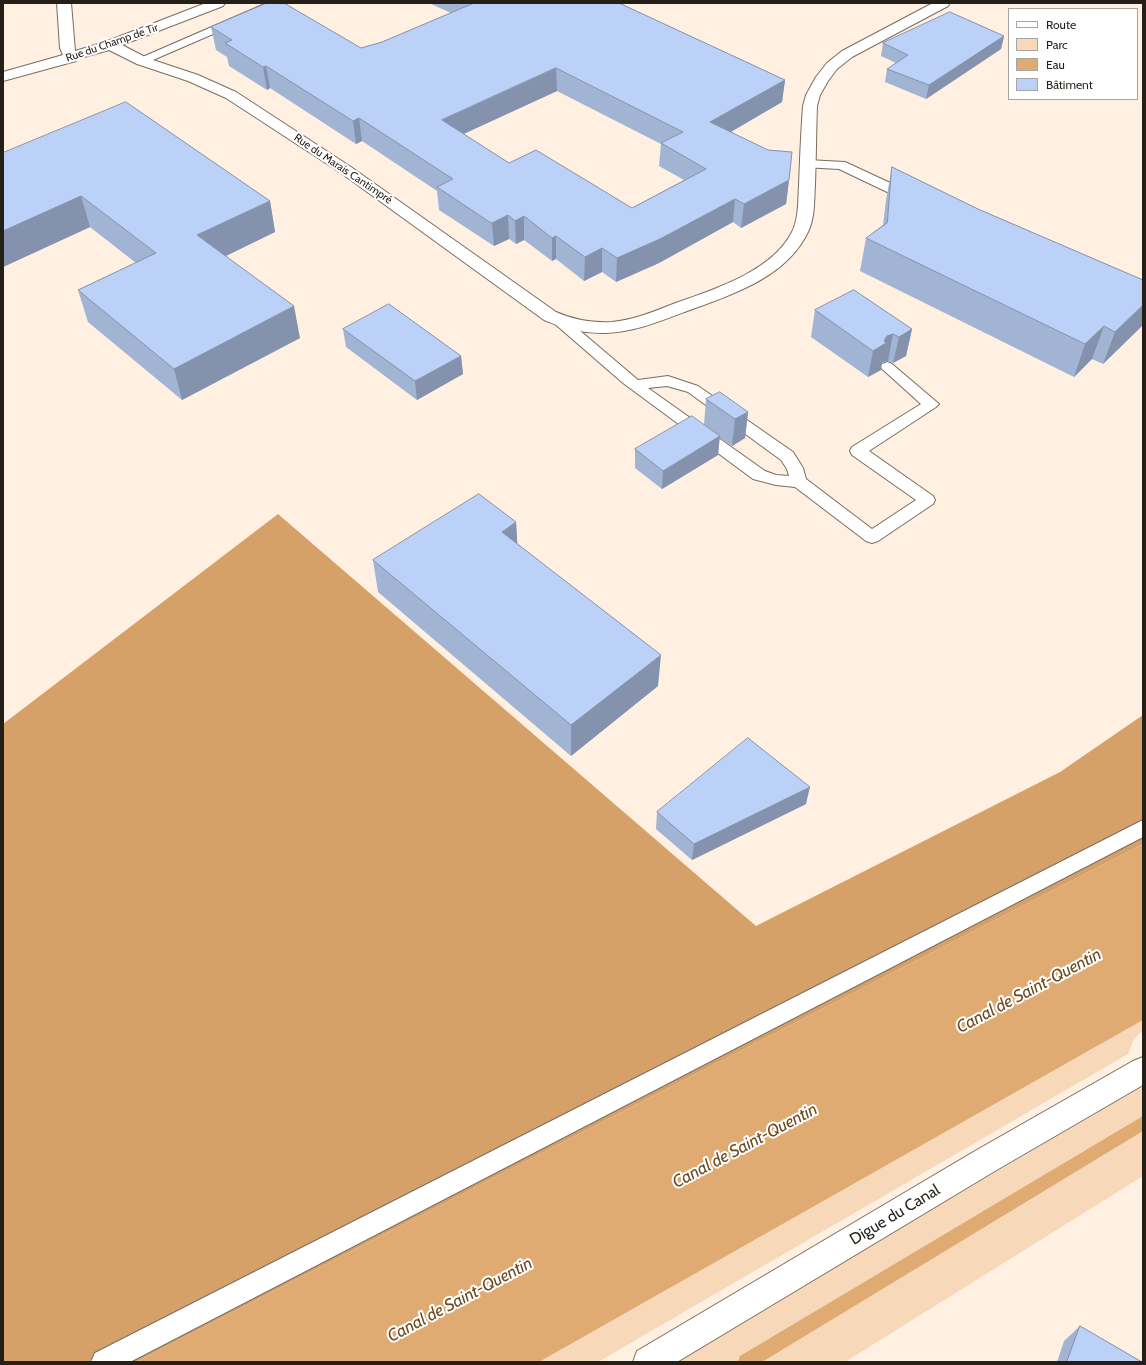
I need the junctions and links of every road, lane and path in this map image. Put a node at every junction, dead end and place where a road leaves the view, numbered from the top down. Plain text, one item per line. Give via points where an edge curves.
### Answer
1 (64, 3) edge
2 (218, 3) edge
3 (276, 3) edge
4 (943, 3) edge
5 (110, 45) junction
6 (71, 58) junction
7 (142, 61) junction
8 (3, 77) edge
9 (807, 164) junction
10 (920, 203) edge
11 (560, 321) junction
12 (887, 367) edge
13 (635, 385) junction
14 (799, 482) junction
15 (1143, 828) edge
16 (1143, 1070) edge
17 (104, 1362) edge
18 (648, 1362) edge

1 - 6 street via 67,48
2 - 5 street, Rue du Champ de Tir
3 - 7 lane
4 - 9 street, Rue du Marais Cantimpré via 847,54 829,70 810,106
5 - 6 street, Rue du Champ de Tir
5 - 7 street, Rue du Marais Cantimpré
6 - 8 street, Rue du Champ de Tir
7 - 11 street, Rue du Marais Cantimpré via 193,78 231,95 346,170
9 - 10 lane via 841,165
9 - 11 street, Rue du Marais Cantimpré via 806,209 799,233 785,252 763,270 744,282 700,300 628,324 587,327
11 - 13 lane
12 - 14 lane via 931,404 858,451 927,500 872,537
13 - 14 lane via 759,475
13 - 14 lane via 668,381 693,389 787,456 795,468
15 - 17 lane
16 - 18 street, Digue du Canal

